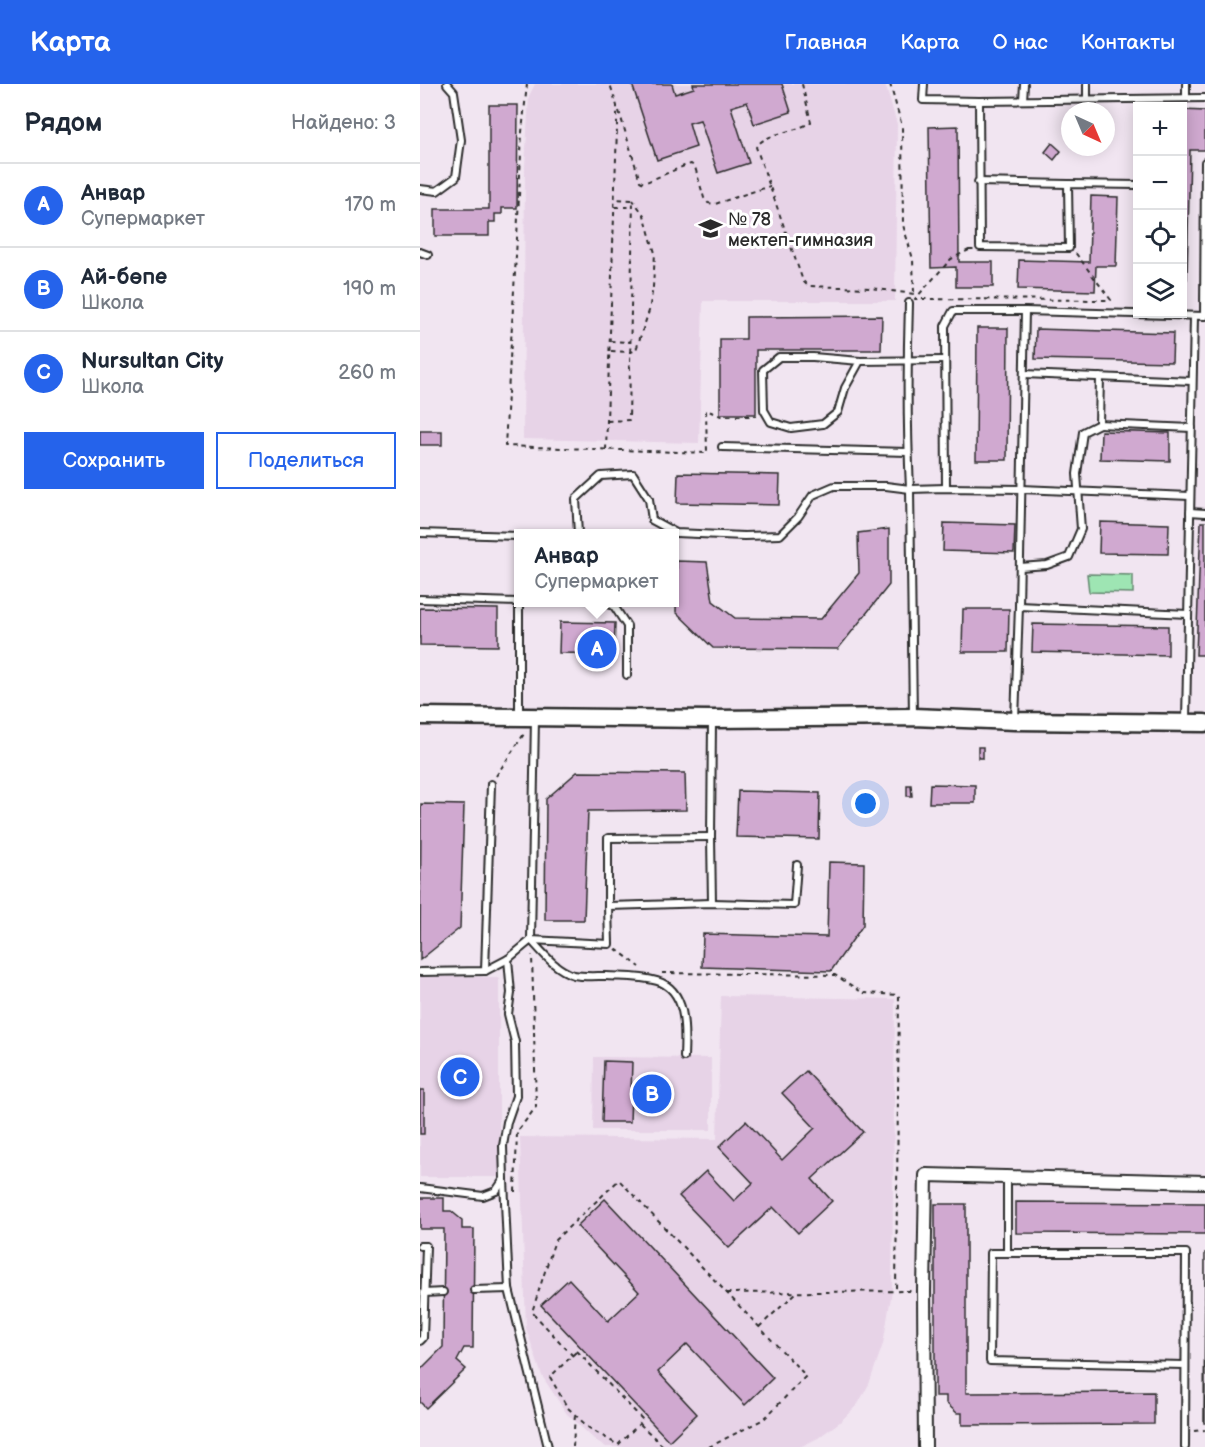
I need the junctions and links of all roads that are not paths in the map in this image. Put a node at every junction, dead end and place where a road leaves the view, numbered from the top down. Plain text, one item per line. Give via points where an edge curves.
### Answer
1 (447, 84) edge
2 (924, 84) edge
3 (1024, 84) edge
4 (1087, 84) edge
5 (1186, 84) edge
6 (1142, 98) junction
7 (1186, 98) junction
8 (1205, 98) edge
9 (1087, 99) junction
10 (1023, 100) junction
11 (979, 101) junction
12 (1142, 102) edge
13 (1205, 162) edge
14 (978, 182) junction
15 (1068, 184) junction
16 (1133, 185) edge
17 (420, 189) edge
18 (420, 252) edge
19 (428, 255) dead end
20 (912, 301) road end
21 (1025, 311) junction
22 (1133, 314) edge
23 (1187, 316) edge
24 (1194, 316) junction
25 (1205, 316) edge
26 (907, 360) junction
27 (945, 360) junction
28 (860, 361) junction
29 (1024, 374) junction
30 (1100, 377) junction
31 (1192, 381) junction
32 (1100, 424) junction
33 (1192, 428) junction
34 (722, 447) dead end
35 (908, 452) junction
36 (946, 488) junction
37 (910, 489) junction
38 (1021, 489) junction
39 (1078, 491) junction
40 (1190, 496) junction
41 (1190, 512) junction
42 (1205, 513) edge
43 (578, 529) edge
44 (669, 529) edge
45 (420, 533) edge
46 (679, 533) edge
47 (514, 536) edge
48 (1020, 567) junction
49 (420, 599) edge
50 (514, 602) edge
51 (1019, 606) junction
52 (519, 607) edge
53 (615, 607) edge
54 (1188, 614) junction
55 (627, 675) dead end
56 (420, 716) edge
57 (527, 717) junction
58 (913, 717) junction
59 (712, 718) junction
60 (1015, 722) junction
61 (1186, 723) junction
62 (1205, 723) edge
63 (491, 784) road end
64 (711, 837) junction
65 (797, 864) dead end
66 (712, 903) junction
67 (608, 906) junction
68 (531, 940) junction
69 (508, 959) junction
70 (485, 971) junction
71 (420, 972) edge
72 (684, 1057) dead end
73 (1007, 1177) junction
74 (504, 1179) junction
75 (1205, 1182) edge
76 (420, 1188) edge
77 (420, 1246) edge
78 (1007, 1252) junction
79 (509, 1289) junction
80 (474, 1290) dead end
81 (443, 1292) dead end
82 (424, 1293) junction
83 (420, 1341) edge
84 (1185, 1365) junction
85 (548, 1447) edge
86 (925, 1447) edge
87 (1185, 1447) edge

1 - 17 lane via 454,92 461,140 456,177 437,191
2 - 11 lane via 923,100
3 - 10 lane
4 - 9 lane
5 - 7 lane
6 - 7 lane
6 - 9 lane
6 - 12 lane
7 - 8 lane
9 - 10 lane
10 - 11 lane
11 - 14 lane
13 - 25 lane
14 - 15 lane
14 - 15 lane via 980,247 1069,248
15 - 16 lane
18 - 19 lane
20 - 26 lane
21 - 22 lane
21 - 27 lane via 953,311 945,326
21 - 29 lane
23 - 24 lane
24 - 25 lane
24 - 31 lane
26 - 27 lane
26 - 28 lane
26 - 35 lane
27 - 36 lane
28 - 28 lane via 845,388 838,412 823,424 791,428 771,422 764,410 763,370 779,357
29 - 30 lane
29 - 38 lane
30 - 31 lane
30 - 32 lane
31 - 33 lane
32 - 33 lane
32 - 39 lane via 1083,432
33 - 40 lane
34 - 35 lane
35 - 37 lane
36 - 37 lane
36 - 38 lane
37 - 46 lane via 834,486 813,495 780,535
37 - 58 lane
38 - 39 lane
38 - 48 lane
39 - 40 lane
39 - 48 lane via 1081,530 1069,557 1047,565
40 - 41 lane
41 - 42 lane
41 - 54 lane
43 - 44 lane via 576,499 601,476 633,474 649,499 652,520
45 - 47 lane
48 - 51 lane
49 - 50 lane
51 - 54 lane
51 - 60 lane
52 - 57 lane
53 - 55 lane via 627,626
54 - 61 lane
56 - 57 street
57 - 59 street
57 - 68 lane
58 - 59 street
58 - 60 street
59 - 64 lane
60 - 61 street
61 - 62 street
63 - 70 lane
64 - 66 lane
64 - 67 lane via 608,838
65 - 66 lane via 794,904
66 - 67 lane
67 - 68 lane via 609,944
68 - 69 lane
68 - 72 lane via 555,965 574,975 635,978 668,986 681,1006
69 - 70 lane
69 - 74 lane via 508,1014 515,1042 516,1096 503,1146
70 - 71 lane
73 - 75 street
73 - 78 lane
73 - 86 street via 926,1175
74 - 76 lane via 496,1191 483,1196
74 - 79 lane
77 - 82 lane via 426,1246
78 - 84 lane via 1186,1253
78 - 84 lane via 991,1253 990,1361
79 - 80 lane
79 - 85 lane
81 - 82 lane
82 - 83 lane
84 - 87 lane

